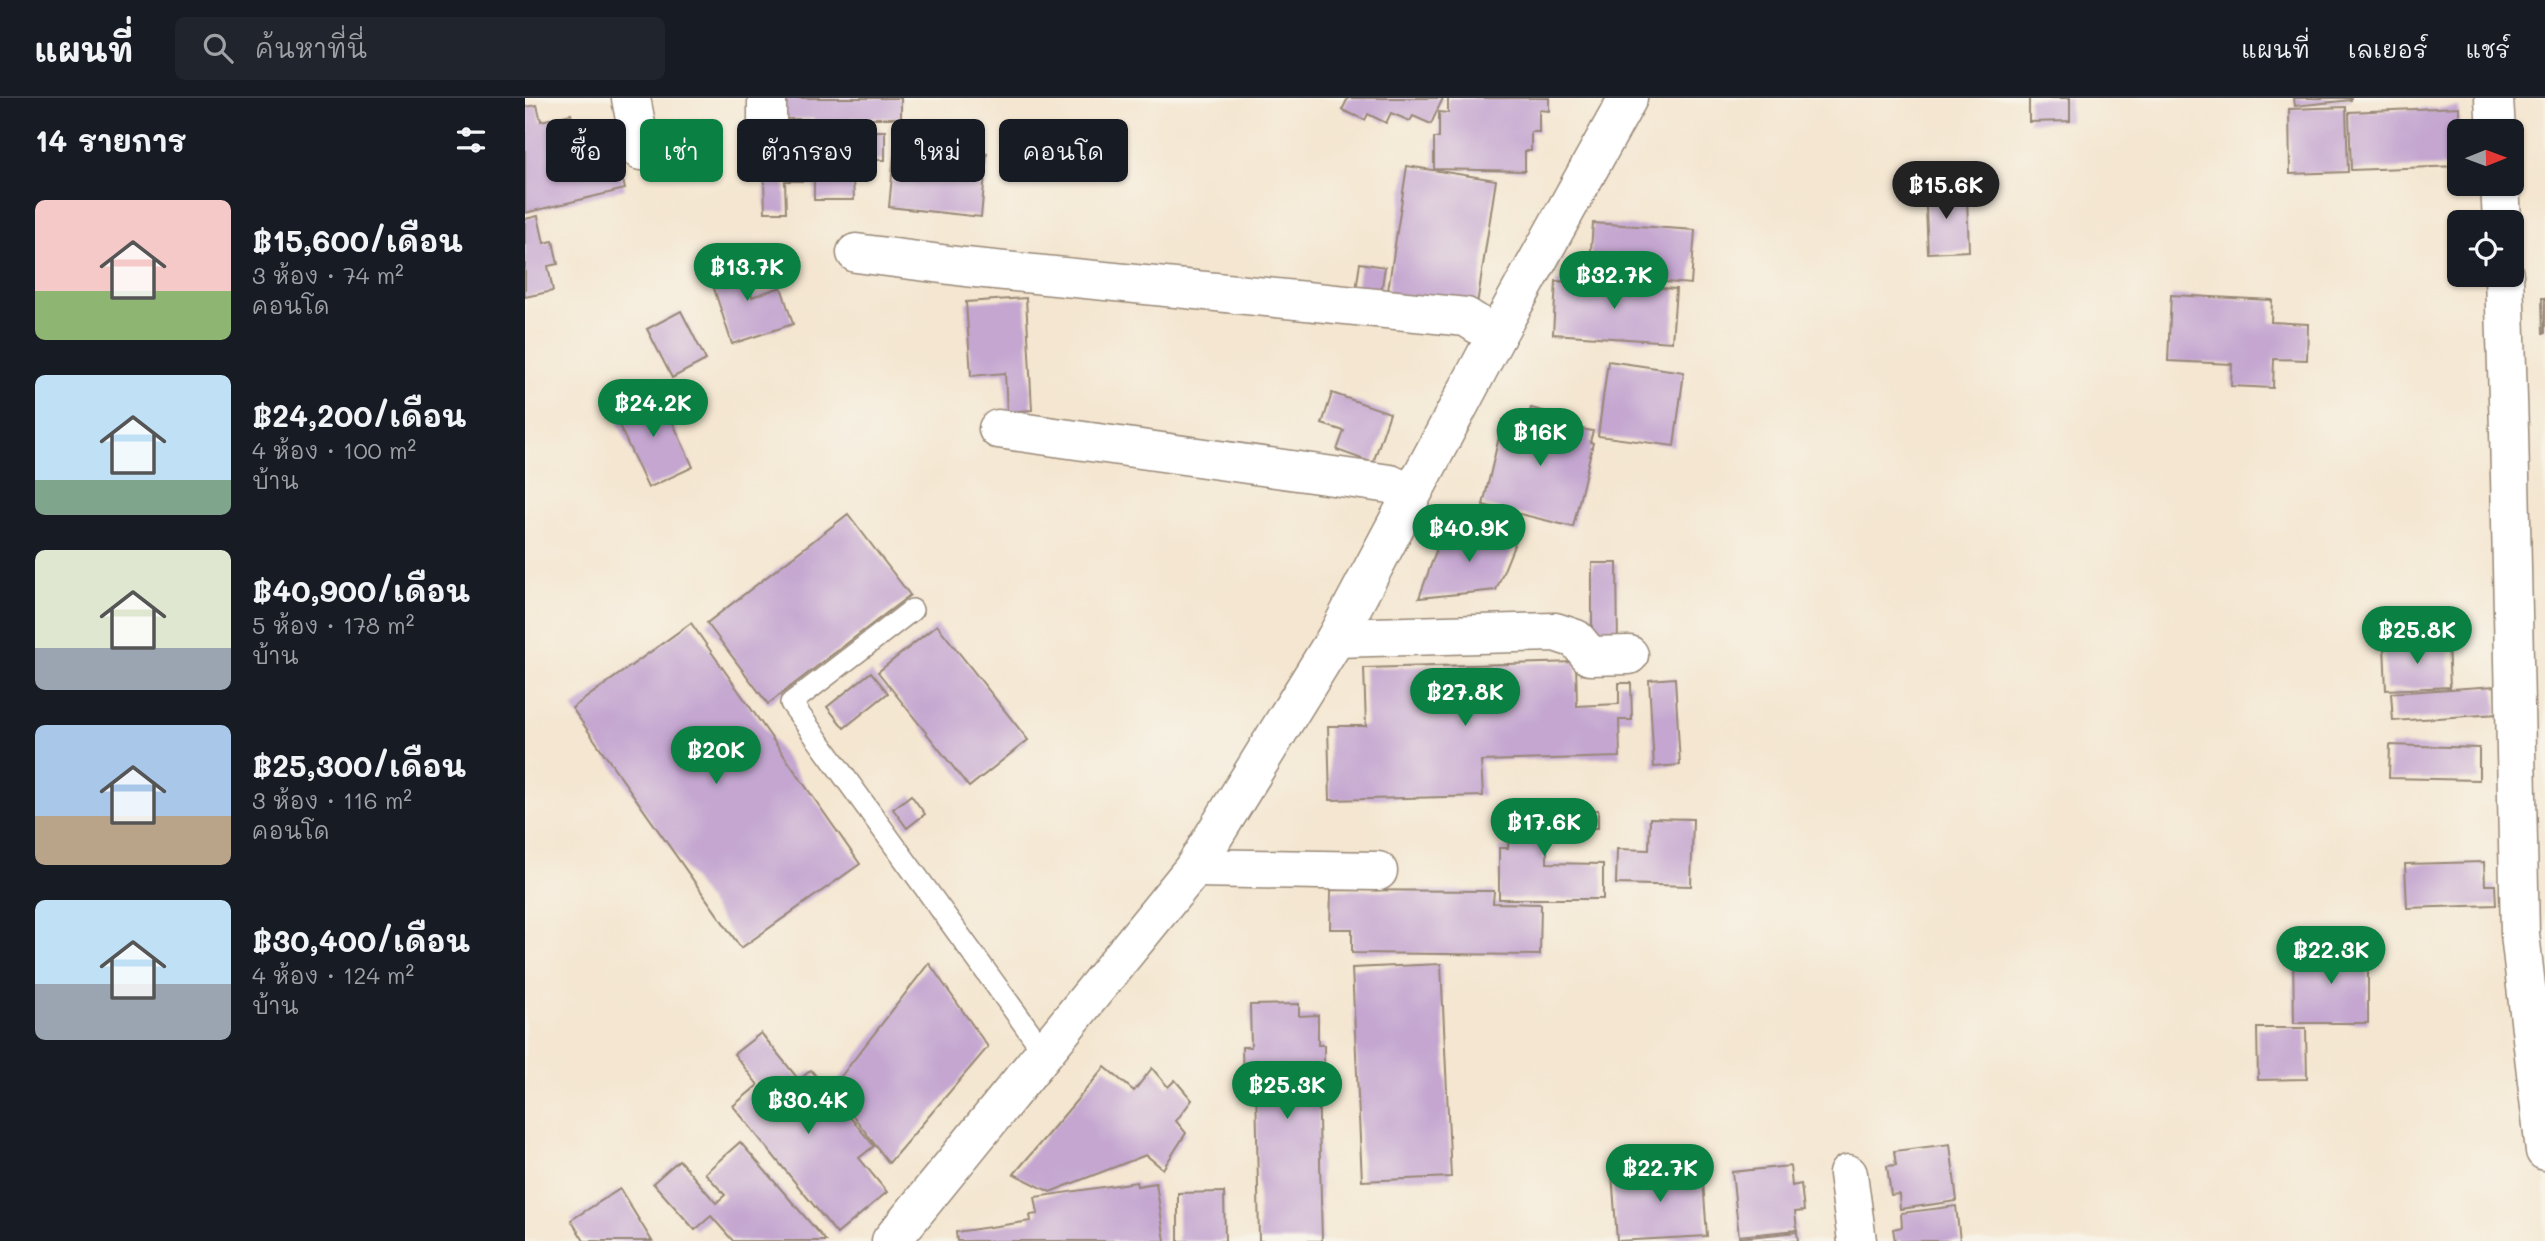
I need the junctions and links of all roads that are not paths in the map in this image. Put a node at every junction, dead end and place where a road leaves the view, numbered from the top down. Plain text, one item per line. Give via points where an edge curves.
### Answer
1 (631, 98) edge
2 (767, 98) edge
3 (1628, 98) edge
4 (2494, 98) edge
5 (767, 119) edge
6 (2495, 119) edge
7 (640, 146) edge
8 (856, 253) dead end
9 (2504, 287) edge
10 (1496, 336) junction
11 (999, 429) dead end
12 (1411, 494) junction
13 (912, 610) dead end
14 (1336, 638) junction
15 (1629, 655) dead end
16 (1194, 868) junction
17 (1378, 871) dead end
18 (1045, 1053) junction
19 (2545, 1151) edge
20 (1849, 1174) dead end
21 (891, 1241) edge
22 (1857, 1241) edge

1 - 7 street
2 - 5 street
3 - 10 street
4 - 6 street
8 - 10 street via 1466,317
9 - 19 street via 2520,934
10 - 12 street
11 - 12 street via 1389,484
12 - 14 street
13 - 18 lane via 791,703
14 - 15 street via 1555,632 1576,639 1590,656
14 - 16 street
16 - 17 street
16 - 18 street
18 - 21 street
20 - 22 street

